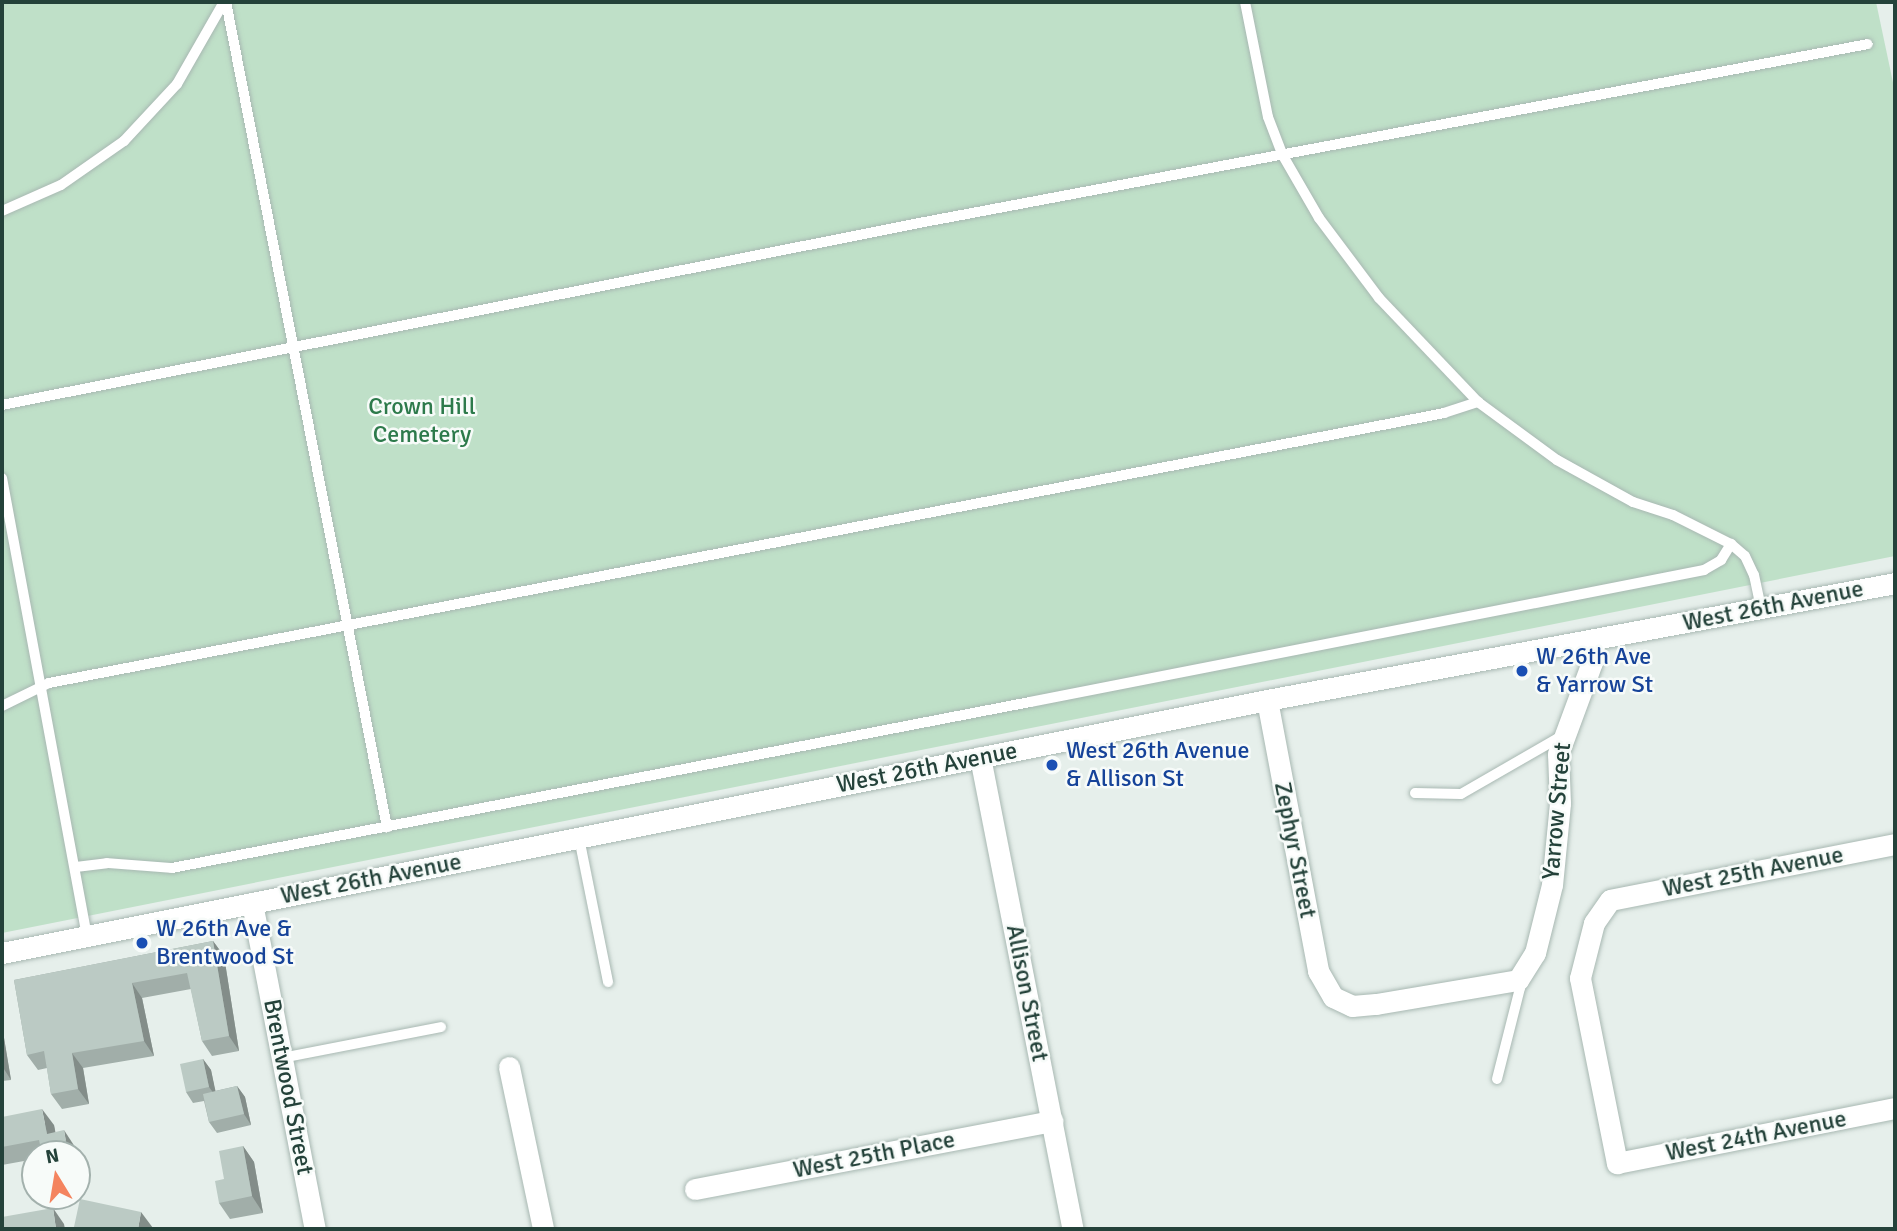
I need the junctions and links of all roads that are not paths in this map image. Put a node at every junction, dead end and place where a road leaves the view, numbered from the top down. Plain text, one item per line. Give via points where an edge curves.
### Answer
1 (225, 2) edge
2 (1245, 2) edge
3 (1868, 44) dead end
4 (1282, 154) junction
5 (2, 212) edge
6 (293, 348) junction
7 (1478, 402) junction
8 (2, 405) edge
9 (2, 478) edge
10 (1731, 544) junction
11 (1895, 583) edge
12 (1761, 608) junction
13 (347, 623) junction
14 (1595, 639) junction
15 (39, 685) junction
16 (1267, 700) junction
17 (2, 706) edge
18 (1562, 736) junction
19 (980, 757) junction
20 (1415, 793) dead end
21 (387, 827) junction
22 (579, 838) junction
23 (1895, 844) edge
24 (76, 867) junction
25 (252, 903) junction
26 (87, 936) junction
27 (2, 953) edge
28 (1518, 980) junction
29 (608, 982) dead end
30 (441, 1027) dead end
31 (282, 1058) junction
32 (509, 1067) dead end
33 (1497, 1079) dead end
34 (1895, 1108) edge
35 (1053, 1121) junction
36 (1617, 1163) joint
37 (695, 1189) dead end
38 (315, 1229) edge
39 (543, 1229) edge
40 (1073, 1229) edge

1 - 5 lane via 177,84 124,141 61,186
1 - 6 lane
2 - 4 lane via 1268,117
3 - 4 lane
4 - 6 lane
4 - 7 lane via 1319,218 1379,298
6 - 8 lane
6 - 13 lane
7 - 10 lane via 1557,460
7 - 13 lane
9 - 15 lane
10 - 12 lane via 1750,565
10 - 21 lane via 1721,560 1704,570
11 - 12 street, West 26th Avenue
12 - 14 street, West 26th Avenue
13 - 15 lane
13 - 21 lane
14 - 16 street, West 26th Avenue
14 - 18 street, Yarrow Street via 1591,662
15 - 17 lane
15 - 24 lane
16 - 19 street, West 26th Avenue
16 - 28 street, Zephyr Street via 1318,971 1333,998 1352,1006 1376,1004
18 - 20 lane via 1461,794
18 - 28 street, Yarrow Street via 1552,885 1535,953
19 - 22 street, West 26th Avenue
19 - 35 street, Allison Street
21 - 24 lane via 172,868 107,863
22 - 25 street, West 26th Avenue
22 - 29 lane
23 - 36 street, West 25th Avenue via 1610,900 1594,923 1580,978
24 - 26 lane
25 - 26 street, West 26th Avenue
25 - 31 street, Brentwood Street
26 - 27 street, West 26th Avenue
28 - 33 lane via 1520,988
30 - 31 lane
31 - 38 street, Brentwood Street
32 - 39 street
34 - 36 street, West 24th Avenue
35 - 37 street, West 25th Place
35 - 40 street, Allison Street

